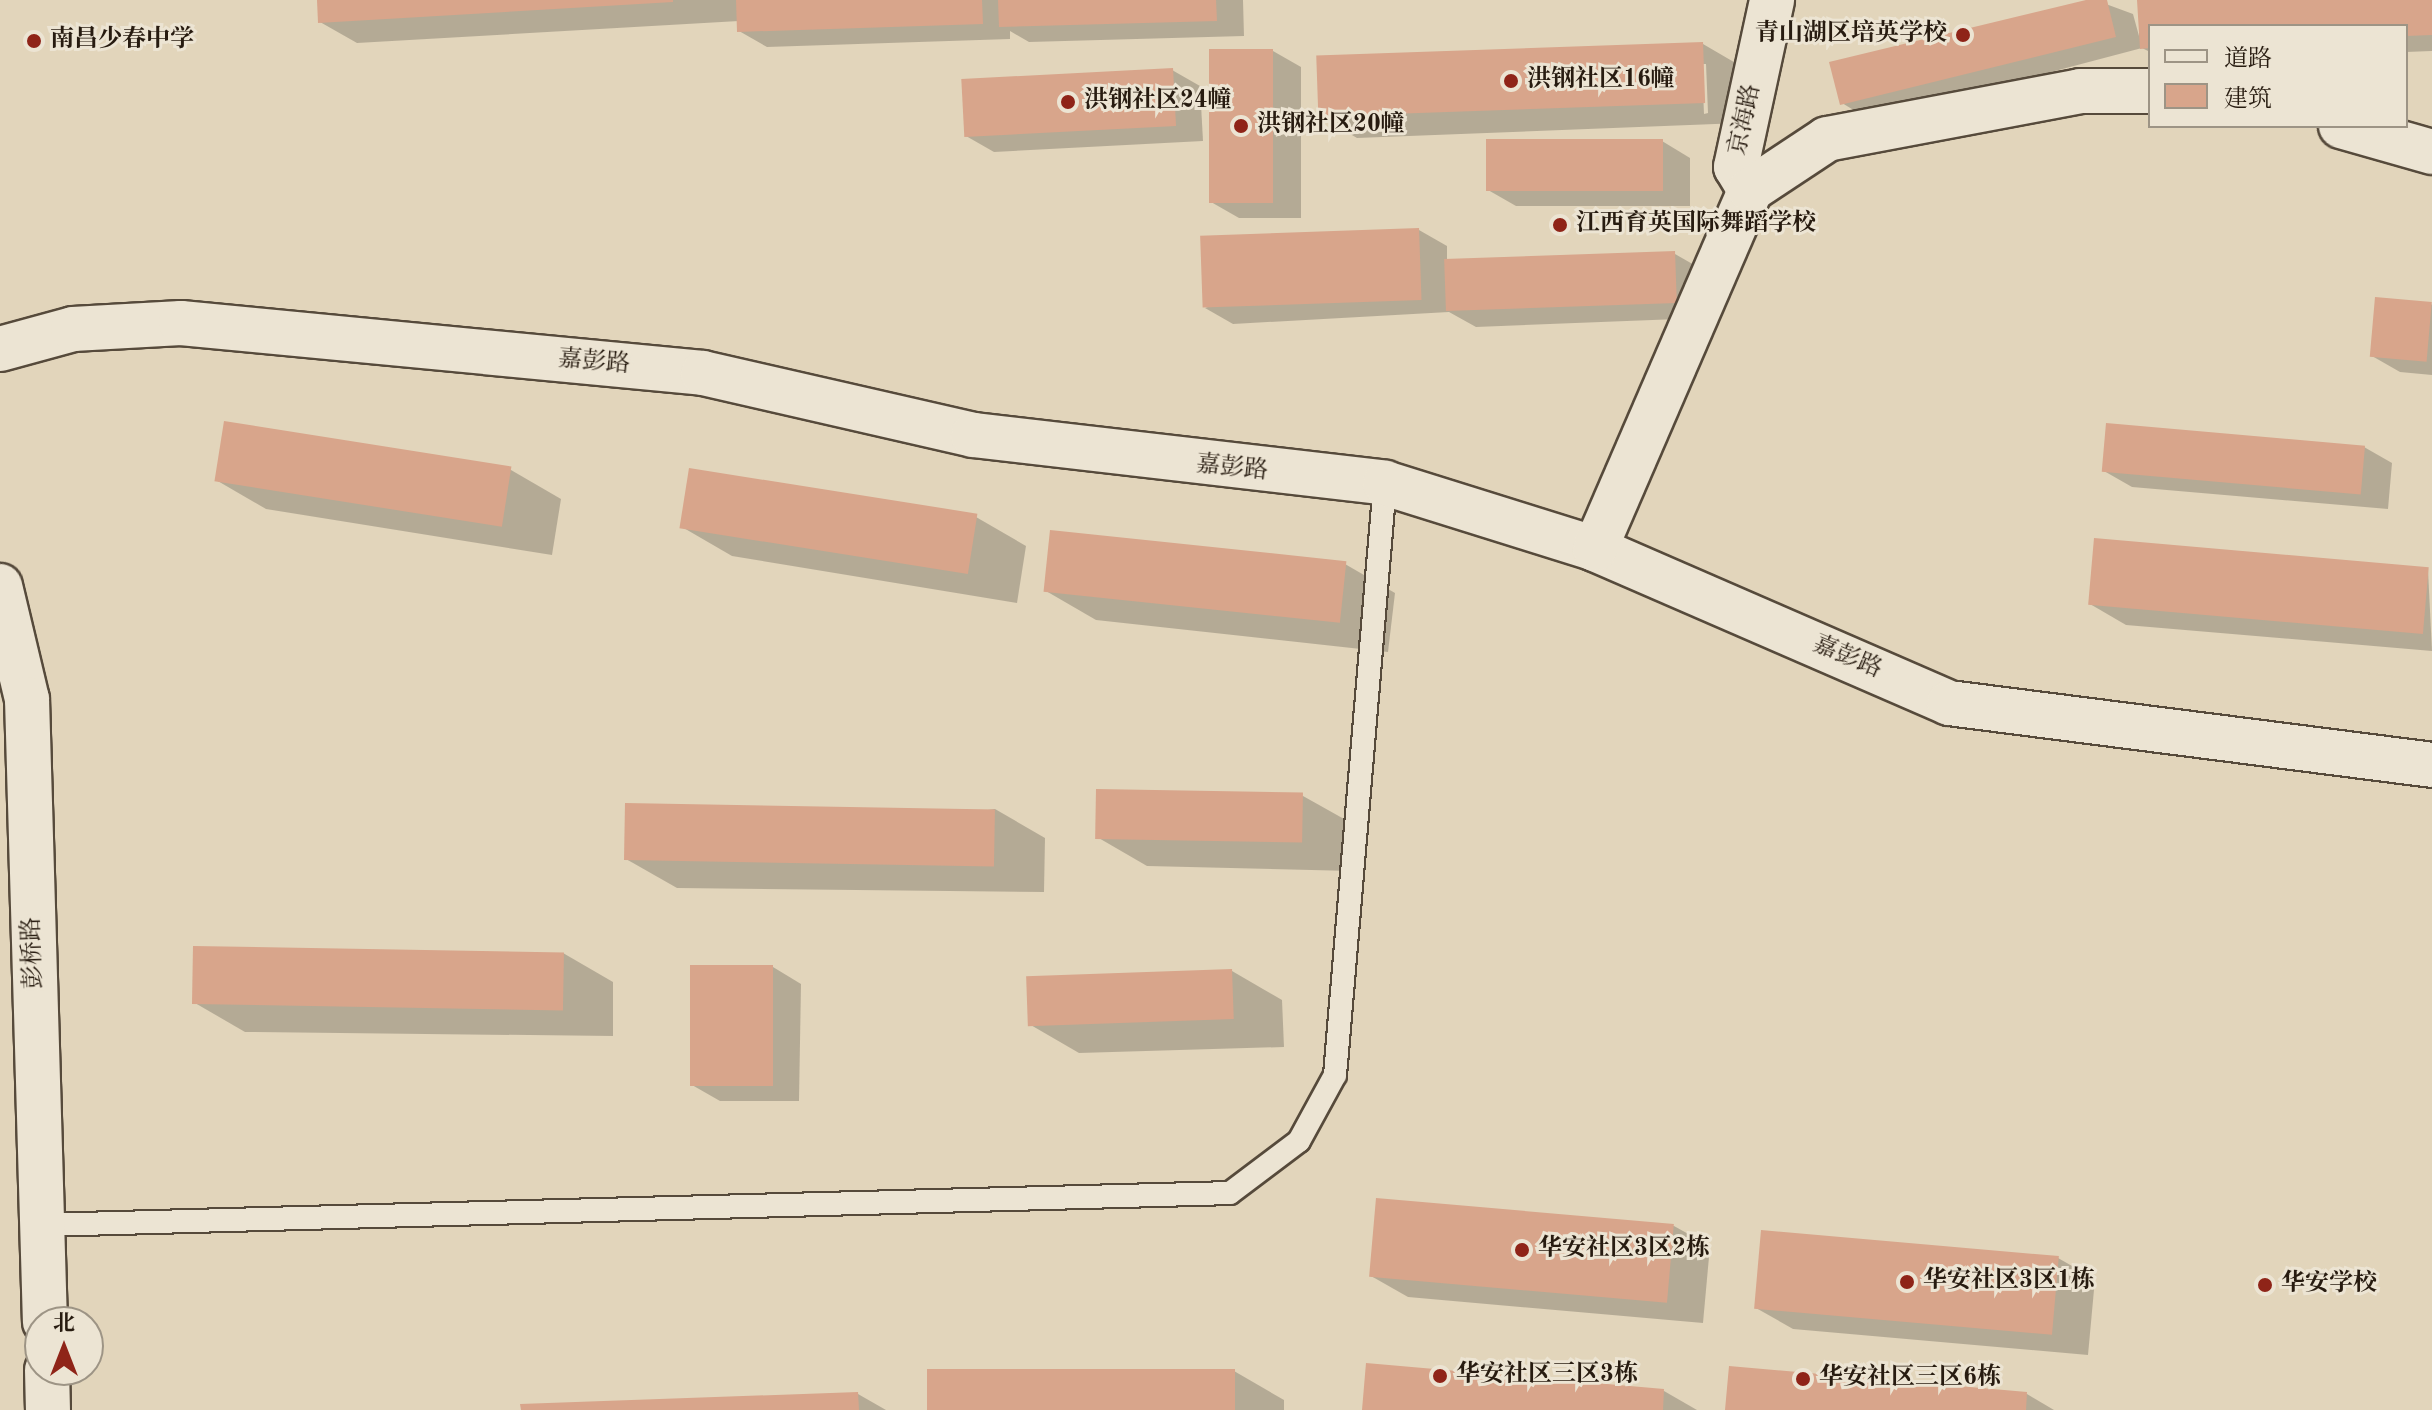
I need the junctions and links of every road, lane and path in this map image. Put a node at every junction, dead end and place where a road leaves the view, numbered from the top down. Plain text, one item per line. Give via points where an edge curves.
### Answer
1 (1772, 0) edge
2 (2148, 91) edge
3 (2348, 128) edge
4 (2432, 152) edge
5 (1750, 190) junction
6 (0, 349) edge
7 (1385, 483) junction
8 (1595, 549) junction
9 (0, 586) edge
10 (2432, 765) edge
11 (42, 1225) junction
12 (45, 1306) edge
13 (47, 1386) edge
14 (48, 1410) edge

1 - 5 street, 京海路 via 1736,167
2 - 5 street via 2080,91 1827,139
3 - 4 street
5 - 8 street
6 - 7 street, 嘉彭路 via 73,329 181,323 703,373 973,435
7 - 8 street, 嘉彭路
7 - 11 lane via 1335,1075 1299,1141 1230,1193
8 - 10 street, 嘉彭路 via 1949,703
9 - 11 street, 彭桥路 via 27,699
11 - 12 street, 彭桥路
13 - 14 street

